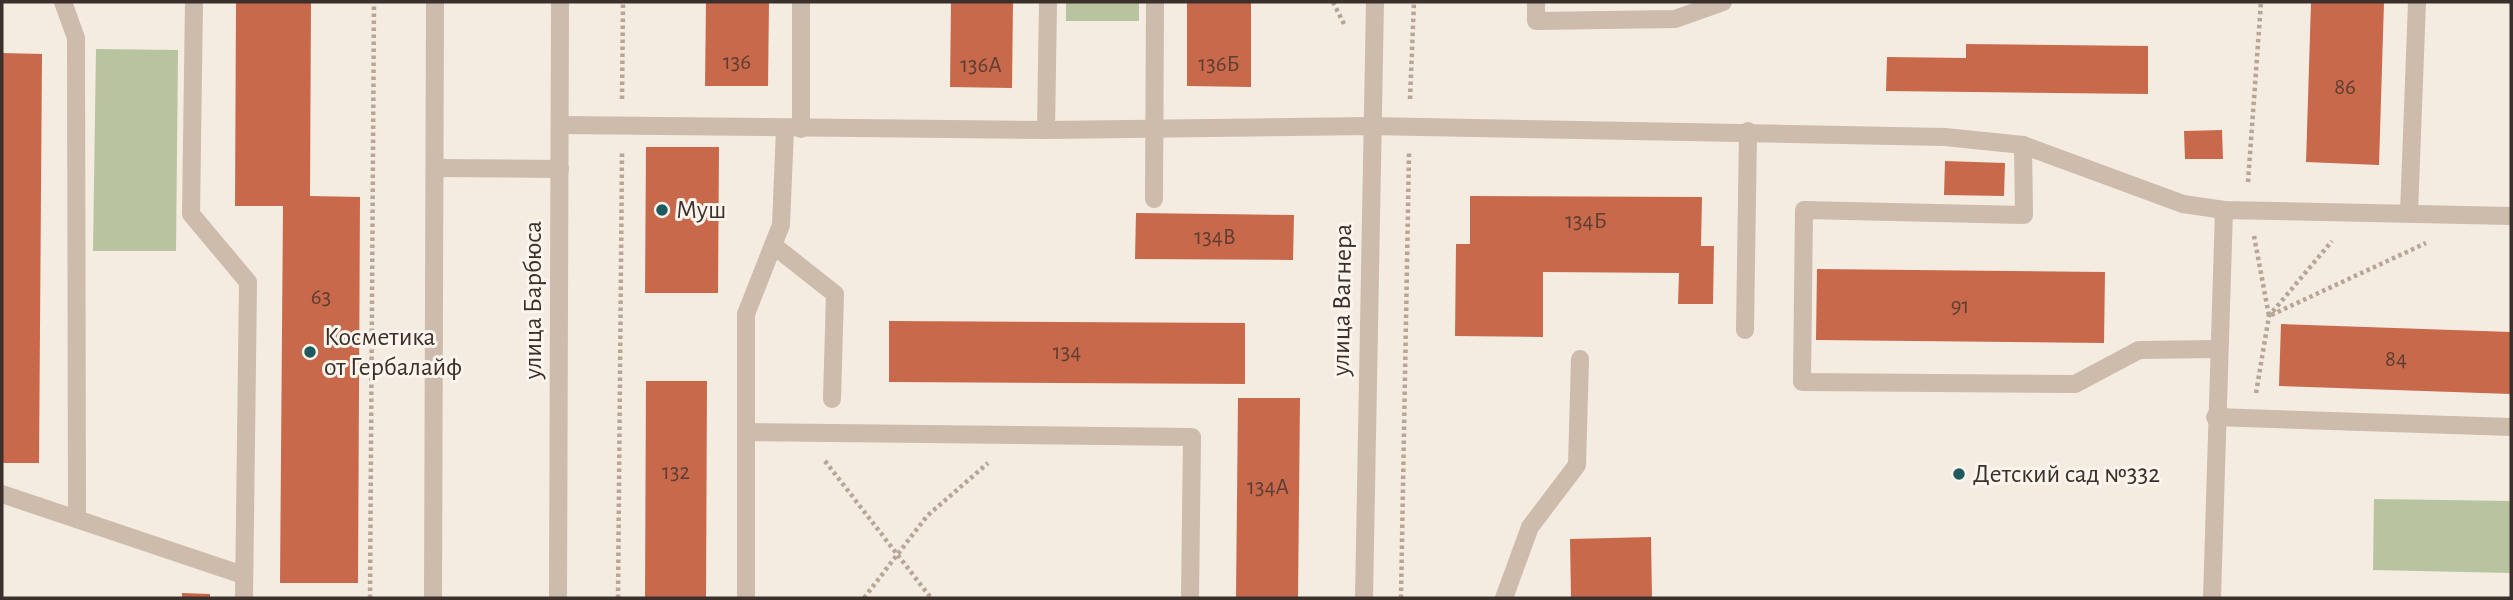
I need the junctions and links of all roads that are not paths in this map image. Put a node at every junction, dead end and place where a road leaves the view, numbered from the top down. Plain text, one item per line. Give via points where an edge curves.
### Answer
1 (63, 2) edge
2 (194, 2) edge
3 (435, 2) edge
4 (561, 2) edge
5 (801, 2) edge
6 (1048, 2) edge
7 (1155, 2) edge
8 (1375, 2) edge
9 (1536, 2) edge
10 (1723, 2) edge
11 (2417, 2) edge
12 (560, 125) junction
13 (1370, 125) junction
14 (793, 129) junction
15 (1046, 130) junction
16 (1154, 130) junction
17 (1748, 131) junction
18 (2023, 145) junction
19 (436, 168) junction
20 (560, 169) junction
21 (1154, 199) dead end
22 (2224, 210) junction
23 (2409, 213) junction
24 (2511, 216) edge
25 (773, 245) junction
26 (1745, 330) dead end
27 (2218, 349) junction
28 (1580, 359) dead end
29 (832, 399) dead end
30 (2215, 417) junction
31 (2511, 428) edge
32 (747, 432) junction
33 (5, 497) edge
34 (77, 519) junction
35 (243, 575) junction
36 (244, 598) edge
37 (433, 598) edge
38 (558, 598) edge
39 (746, 598) edge
40 (1190, 598) edge
41 (1363, 598) edge
42 (1504, 598) edge
43 (2212, 598) edge

1 - 34 street via 76,38
2 - 35 street via 191,214 248,282
3 - 19 street
4 - 12 street, улица Барбюса
5 - 14 street
6 - 15 street
7 - 16 street
8 - 13 street, улица Вагнера
9 - 10 street via 1536,21 1675,19
11 - 23 street
12 - 14 street
12 - 20 street, улица Барбюса
13 - 16 street
13 - 17 street
13 - 41 street, улица Вагнера
14 - 15 street
14 - 25 street via 781,225
15 - 16 street
16 - 21 street
17 - 18 street via 1945,137
17 - 26 street
18 - 22 street via 2183,204
18 - 27 street via 2024,215 1804,210 1802,382 2075,384 2139,350
19 - 20 street
19 - 37 street
20 - 38 street, улица Барбюса
22 - 23 street
22 - 27 street
23 - 24 street
25 - 29 street via 835,293
25 - 32 street via 746,314
27 - 30 street
28 - 42 street via 1577,465 1530,527
30 - 31 street
30 - 43 street
32 - 39 street
32 - 40 street via 1192,437
33 - 34 street
34 - 35 street
35 - 36 street

